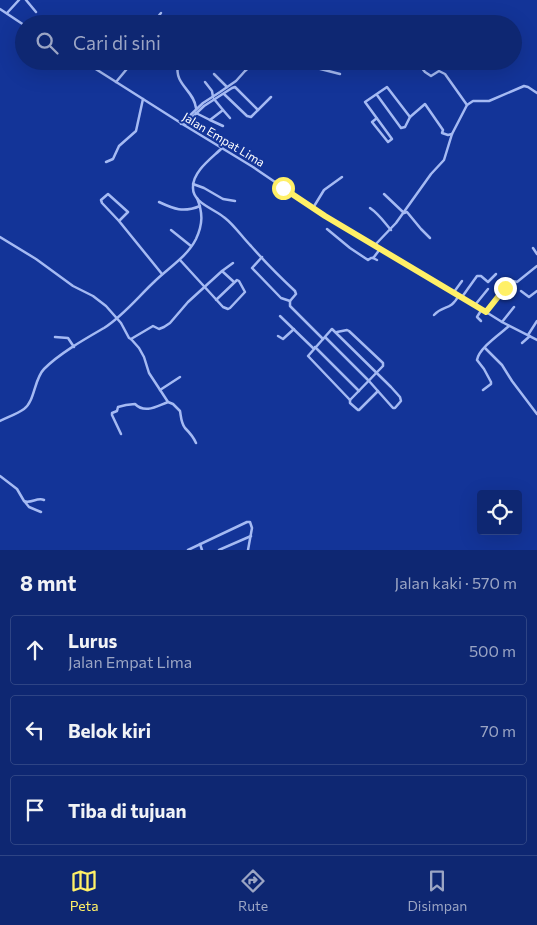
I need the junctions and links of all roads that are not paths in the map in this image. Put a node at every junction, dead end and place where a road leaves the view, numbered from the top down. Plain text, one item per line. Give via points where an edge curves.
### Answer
1 (19, 0) edge
2 (26, 0) edge
3 (0, 9) edge
4 (36, 12) dead end
5 (7, 13) junction
6 (15, 19) edge
7 (97, 70) edge
8 (126, 70) edge
9 (178, 70) edge
10 (246, 70) edge
11 (324, 70) edge
12 (423, 70) edge
13 (214, 74) dead end
14 (340, 74) dead end
15 (116, 82) junction
16 (205, 82) dead end
17 (227, 87) junction
18 (537, 93) edge
19 (224, 94) junction
20 (377, 94) junction
21 (271, 97) dead end
22 (214, 98) junction
23 (143, 99) junction
24 (467, 105) junction
25 (223, 110) junction
26 (258, 110) junction
27 (196, 111) junction
28 (410, 117) junction
29 (230, 118) dead end
30 (377, 118) junction
31 (210, 120) junction
32 (183, 124) junction
33 (223, 126) dead end
34 (452, 134) junction
35 (222, 148) junction
36 (106, 162) dead end
37 (342, 177) dead end
38 (193, 184) junction
39 (384, 194) dead end
40 (197, 198) junction
41 (235, 200) dead end
42 (159, 202) dead end
43 (200, 206) junction
44 (313, 208) junction
45 (370, 208) dead end
46 (404, 213) junction
47 (119, 221) junction
48 (171, 230) dead end
49 (327, 230) dead end
50 (391, 230) junction
51 (0, 237) edge
52 (430, 238) dead end
53 (191, 246) junction
54 (374, 246) junction
55 (533, 248) dead end
56 (380, 249) junction
57 (537, 254) edge
58 (262, 257) junction
59 (180, 260) junction
60 (233, 264) dead end
61 (537, 266) edge
62 (222, 271) junction
63 (162, 274) junction
64 (496, 274) dead end
65 (462, 281) dead end
66 (234, 282) junction
67 (204, 288) junction
68 (488, 289) dead end
69 (521, 291) dead end
70 (537, 291) edge
71 (454, 292) junction
72 (460, 296) junction
73 (216, 300) junction
74 (290, 301) junction
75 (475, 305) junction
76 (514, 307) dead end
77 (482, 309) junction
78 (486, 312) junction
79 (434, 315) dead end
80 (280, 316) dead end
81 (117, 318) junction
82 (481, 321) dead end
83 (537, 321) edge
84 (502, 322) junction
85 (509, 326) junction
86 (294, 329) junction
87 (337, 332) junction
88 (278, 336) dead end
89 (529, 336) junction
90 (55, 337) dead end
91 (324, 338) junction
92 (131, 339) junction
93 (537, 340) edge
94 (522, 343) dead end
95 (74, 347) junction
96 (314, 348) junction
97 (485, 348) junction
98 (376, 372) junction
99 (180, 377) dead end
100 (369, 381) junction
101 (160, 390) junction
102 (482, 390) dead end
103 (359, 391) junction
104 (378, 391) junction
105 (350, 400) junction
106 (168, 402) junction
107 (537, 414) edge
108 (0, 421) edge
109 (121, 434) dead end
110 (196, 443) dead end
111 (0, 476) edge
112 (44, 500) dead end
113 (24, 501) junction
114 (41, 512) dead end
115 (252, 536) junction
116 (200, 544) junction
117 (188, 550) edge
118 (202, 550) edge
119 (219, 550) edge
120 (248, 550) edge

1 - 5 street
2 - 4 street
3 - 5 street
5 - 6 street
7 - 15 street, Jalan Empat Lima
8 - 15 street
9 - 27 street via 179,79 196,104
10 - 17 street
11 - 14 street
12 - 24 street via 431,76 439,71 444,74
13 - 17 street
15 - 23 street, Jalan Empat Lima
16 - 22 street
17 - 22 street
18 - 24 street via 524,86 489,101 473,101
19 - 22 street
19 - 26 street via 247,116
19 - 26 street via 235,87
20 - 28 street via 387,87
20 - 28 street via 401,128
20 - 30 street via 366,102
21 - 26 street
22 - 25 street
22 - 27 street
23 - 32 street, Jalan Empat Lima
23 - 36 street via 136,131 119,146 113,159
24 - 34 street
25 - 29 street
25 - 31 street
27 - 31 street
27 - 32 street
28 - 34 street via 425,104 443,130 442,134
30 - 30 street via 392,138 388,142 372,122
31 - 33 street
32 - 35 street, Jalan Empat Lima
34 - 46 street via 444,160
35 - 38 street via 200,170
35 - 44 street, Jalan Empat Lima
37 - 44 street via 324,190
38 - 40 street
38 - 41 street
39 - 46 street
40 - 43 street
40 - 58 street via 230,222
42 - 43 street via 179,210
43 - 53 street via 200,226
44 - 54 street, Jalan Empat Lima
45 - 50 street
46 - 50 street
46 - 52 street via 407,212
47 - 47 street via 128,212 108,194 101,202
47 - 63 street
48 - 53 street
49 - 56 street via 368,260 375,259
50 - 54 street
51 - 81 street via 101,302
53 - 59 street
54 - 56 street, Jalan Empat Lima
55 - 57 street
56 - 71 street, Jalan Empat Lima
58 - 74 street via 295,291
58 - 74 street via 252,268 281,298
59 - 63 street
59 - 67 street
60 - 62 street
61 - 78 street via 505,288
62 - 66 street
62 - 67 street
63 - 81 street
64 - 72 street via 488,282 477,276
65 - 71 street
66 - 73 street
66 - 73 street via 239,281 246,292 236,303 228,309
67 - 73 street
67 - 92 street via 164,327 153,326
68 - 75 street
69 - 70 street via 529,296
71 - 72 street, Jalan Empat Lima
72 - 75 street, Jalan Empat Lima
72 - 79 street via 453,305 438,310
74 - 91 street via 291,308
75 - 77 street, Jalan Empat Lima
76 - 84 street
77 - 78 street, Jalan Empat Lima
77 - 82 street via 477,317
78 - 84 street, Jalan Empat Lima
80 - 86 street
81 - 92 street
81 - 95 street
83 - 89 street
84 - 85 street, Jalan Empat Lima
85 - 89 street, Jalan Empat Lima
85 - 97 street
86 - 88 street via 283,340
86 - 96 street
87 - 91 street via 332,329
87 - 98 street
87 - 98 street via 350,331 383,362
89 - 93 street, Jalan Empat Lima
89 - 94 street
90 - 95 street via 68,338
91 - 96 street
91 - 100 street
92 - 101 street via 139,348
95 - 108 street via 42,372 25,408
96 - 103 street
96 - 105 street via 308,357
97 - 102 street via 477,360 492,382
97 - 107 street via 502,365
98 - 100 street
98 - 104 street via 401,401 393,408
99 - 101 street
100 - 103 street
100 - 104 street
101 - 106 street
103 - 105 street
104 - 105 street via 359,410
106 - 109 street via 148,410 135,404 118,407 112,415
106 - 110 street via 180,410 184,427
111 - 113 street via 17,489
112 - 113 street
113 - 114 street
115 - 116 street via 251,524 246,522
115 - 119 street
115 - 120 street
116 - 117 street
116 - 118 street

